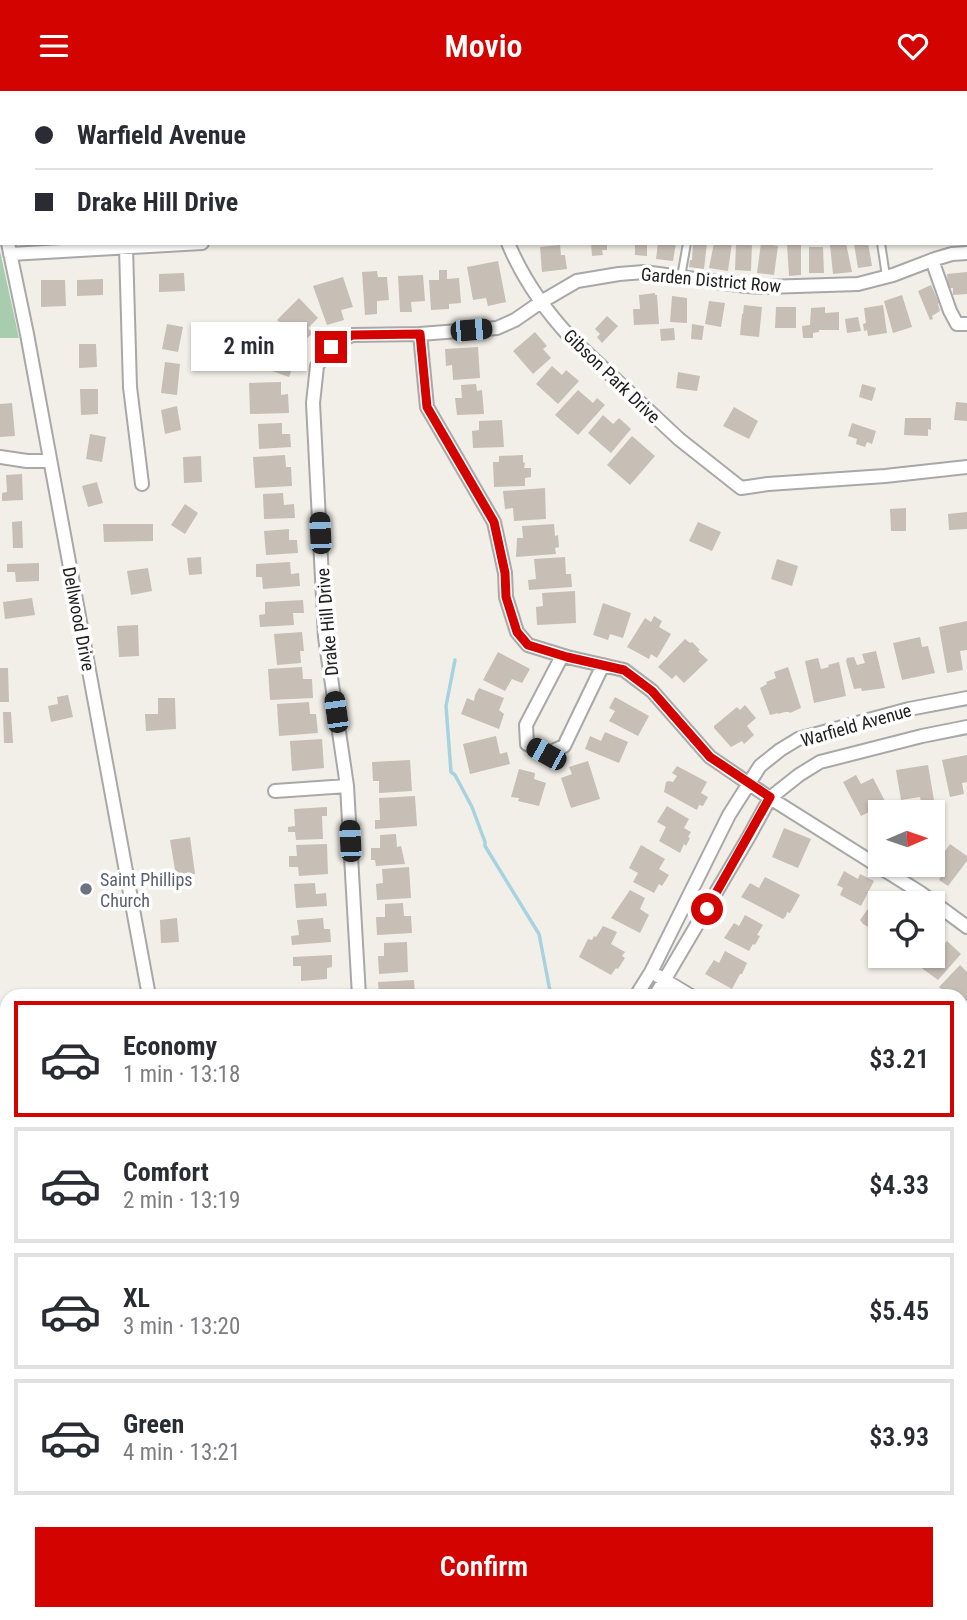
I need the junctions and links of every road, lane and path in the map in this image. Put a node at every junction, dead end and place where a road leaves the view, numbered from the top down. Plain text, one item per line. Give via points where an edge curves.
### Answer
1 (172, 245) edge
2 (509, 245) edge
3 (687, 245) edge
4 (881, 245) edge
5 (126, 248) junction
6 (9, 249) edge
7 (967, 253) edge
8 (932, 260) junction
9 (681, 277) junction
10 (887, 277) junction
11 (541, 302) junction
12 (967, 324) edge
13 (420, 334) junction
14 (0, 457) edge
15 (50, 461) junction
16 (967, 467) edge
17 (142, 484) dead end
18 (562, 656) junction
19 (603, 665) junction
20 (967, 698) edge
21 (967, 727) edge
22 (748, 783) junction
23 (347, 786) junction
24 (275, 791) dead end
25 (770, 797) junction
26 (967, 927) edge
27 (652, 972) junction
28 (665, 981) junction
29 (148, 989) edge
30 (359, 989) edge
31 (641, 989) edge
32 (660, 989) edge
33 (679, 989) edge

1 - 5 street
2 - 11 street, Gibson Park Drive
3 - 9 lane
4 - 10 lane
5 - 6 street
5 - 17 street via 130,387
6 - 15 street, Dellwood Drive
7 - 8 street, Garden District Row
8 - 10 street, Garden District Row
8 - 12 street via 953,317 957,324
9 - 10 street, Garden District Row via 766,287 858,284
9 - 11 street, Garden District Row via 645,272 577,281
11 - 13 street, Drake Hill Drive via 497,328
11 - 16 street, Gibson Park Drive via 596,363 741,488
13 - 18 street via 427,407 494,522 506,597 517,632 528,645
13 - 23 street, Drake Hill Drive via 352,335 331,347 317,366 313,404 326,637
14 - 15 street
15 - 29 street, Dellwood Drive
18 - 19 street
18 - 19 street via 526,725 527,744 546,754 564,746
19 - 22 street via 624,670 652,691 710,757
20 - 22 street, Warfield Avenue via 798,739 760,766
21 - 25 street, Warfield Avenue via 820,762
22 - 25 street
22 - 27 street, Warfield Avenue
23 - 24 street
23 - 30 street, Drake Hill Drive
25 - 26 street
25 - 28 street, Warfield Avenue
27 - 28 street
27 - 31 street, Warfield Avenue
28 - 32 street, Warfield Avenue
28 - 33 street

